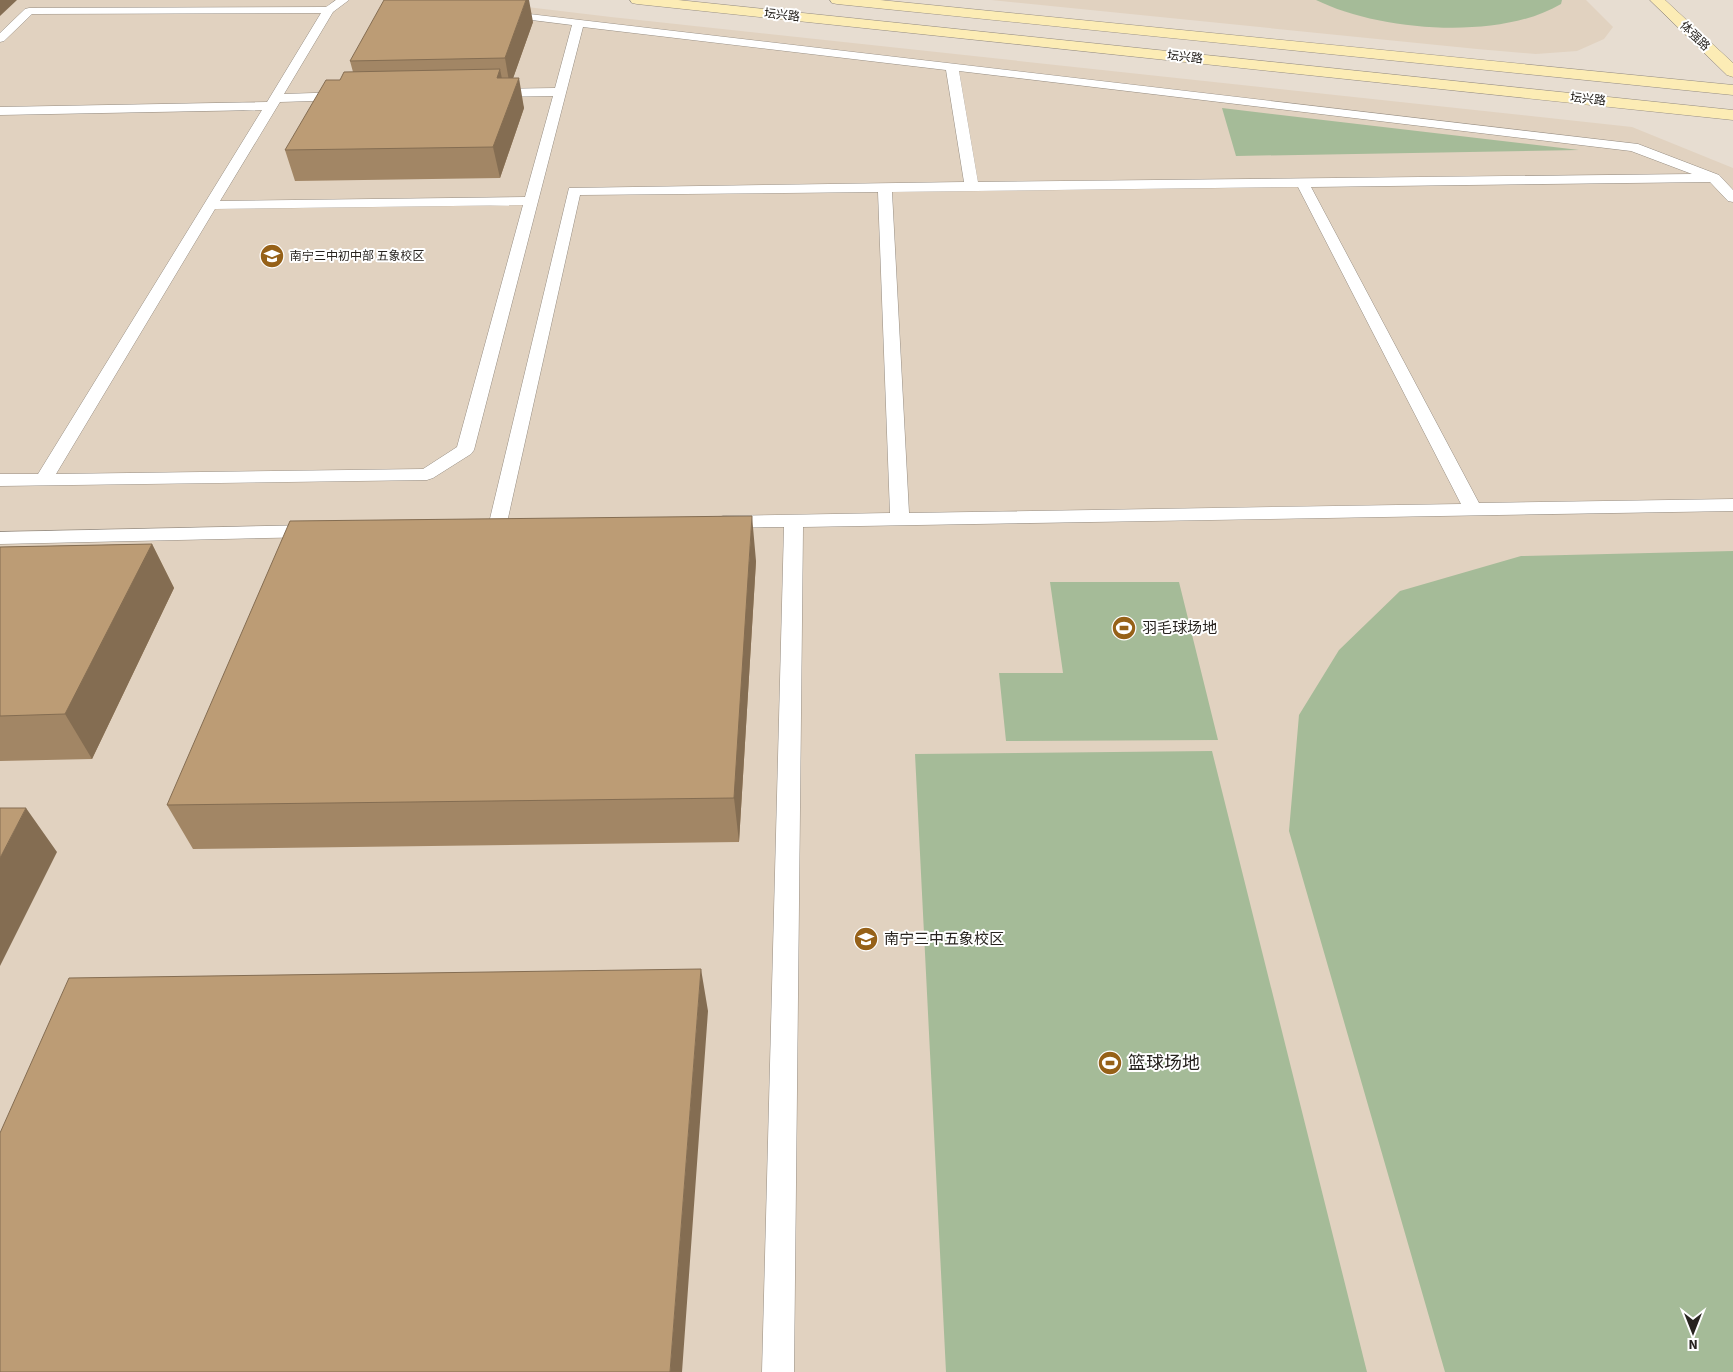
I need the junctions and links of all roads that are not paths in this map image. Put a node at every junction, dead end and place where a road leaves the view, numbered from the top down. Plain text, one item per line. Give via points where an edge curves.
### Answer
1 (183, 0) edge
2 (343, 0) edge
3 (637, 0) edge
4 (831, 0) edge
5 (837, 0) edge
6 (1657, 0) edge
7 (766, 7) edge
8 (176, 10) junction
9 (329, 10) junction
10 (491, 12) edge
11 (830, 20) junction
12 (578, 23) junction
13 (0, 39) edge
14 (952, 67) junction
15 (1733, 72) edge
16 (1733, 90) edge
17 (559, 92) junction
18 (481, 93) edge
19 (354, 96) edge
20 (273, 102) junction
21 (0, 111) edge
22 (1733, 115) edge
23 (1714, 178) junction
24 (1303, 184) junction
25 (885, 187) junction
26 (972, 187) junction
27 (1733, 198) edge
28 (530, 201) junction
29 (210, 205) junction
30 (0, 480) edge
31 (43, 480) junction
32 (1733, 505) edge
33 (1473, 509) junction
34 (900, 518) junction
35 (794, 520) junction
36 (705, 522) edge
37 (517, 526) edge
38 (478, 527) edge
39 (497, 527) junction
40 (328, 531) edge
41 (0, 538) edge
42 (778, 1372) edge

1 - 8 lane
2 - 9 lane
3 - 7 street, 坛兴路
4 - 11 street
5 - 16 street, 坛兴路
6 - 15 street, 体强路
7 - 11 street, 坛兴路
8 - 9 lane
8 - 13 lane via 29,11
9 - 20 lane
10 - 12 lane
11 - 22 street, 坛兴路
12 - 14 lane
12 - 17 lane
14 - 23 lane via 1633,147
14 - 26 lane
17 - 18 lane
17 - 28 lane
19 - 20 lane
20 - 21 lane
20 - 29 lane
23 - 24 lane
23 - 27 lane
24 - 26 lane
24 - 33 lane
25 - 26 lane
25 - 34 lane
25 - 39 lane via 574,191
28 - 29 lane
28 - 31 lane via 465,450 427,474
29 - 31 lane
30 - 31 lane
32 - 33 lane
33 - 34 lane
34 - 35 lane
35 - 36 lane
35 - 42 lane
37 - 39 lane
38 - 39 lane
40 - 41 lane

